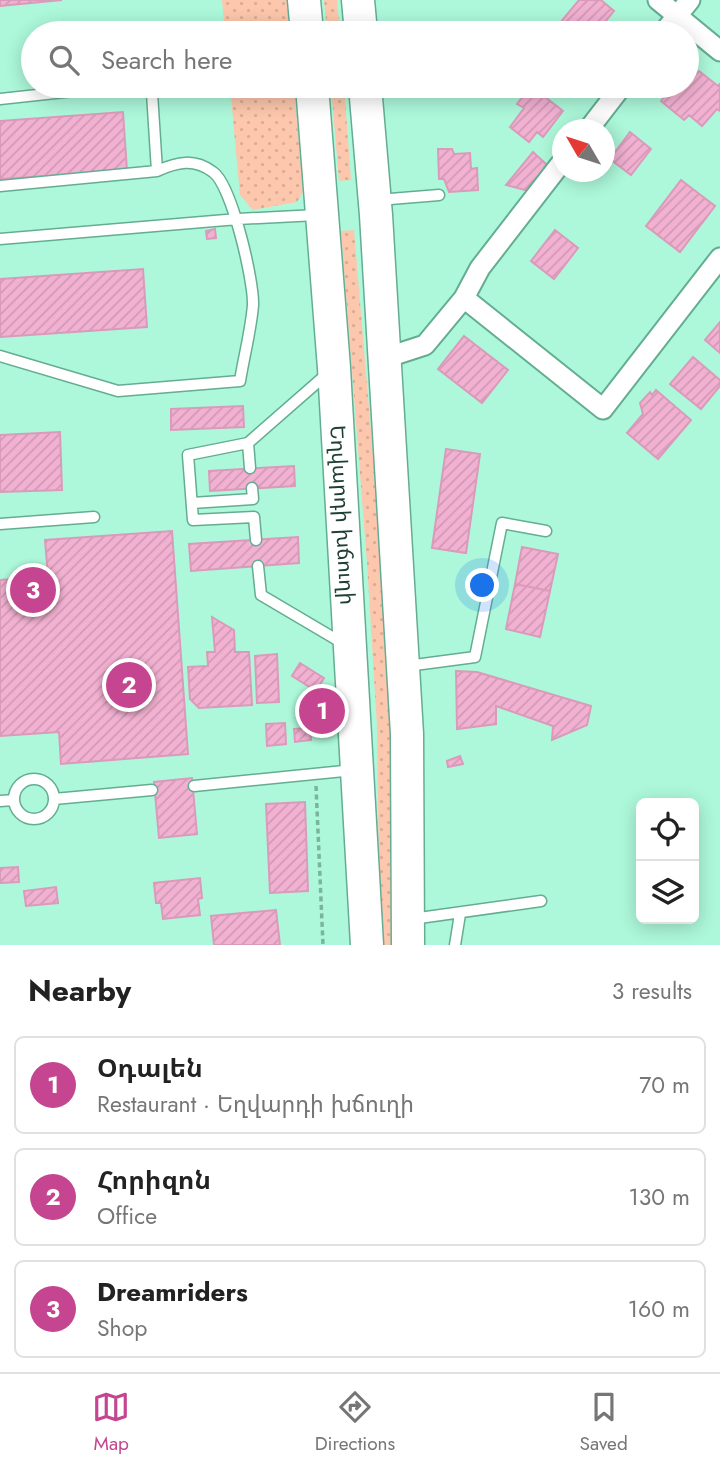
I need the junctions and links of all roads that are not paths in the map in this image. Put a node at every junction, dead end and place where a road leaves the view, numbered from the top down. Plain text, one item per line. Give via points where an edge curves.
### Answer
1 (304, 0) edge
2 (358, 0) edge
3 (658, 0) edge
4 (690, 0) edge
5 (677, 16) junction
6 (306, 21) edge
7 (360, 21) edge
8 (673, 21) edge
9 (683, 21) edge
10 (699, 34) edge
11 (720, 51) edge
12 (21, 97) edge
13 (152, 98) edge
14 (313, 98) edge
15 (366, 98) edge
16 (613, 98) edge
17 (0, 99) edge
18 (596, 119) edge
19 (157, 171) junction
20 (552, 175) edge
21 (0, 186) edge
22 (439, 195) dead end
23 (375, 208) junction
24 (323, 215) junction
25 (238, 219) junction
26 (0, 239) edge
27 (720, 258) edge
28 (464, 298) junction
29 (0, 356) edge
30 (385, 358) junction
31 (334, 368) junction
32 (248, 443) junction
33 (250, 468) dead end
34 (251, 488) dead end
35 (192, 503) junction
36 (94, 517) dead end
37 (0, 524) edge
38 (547, 531) dead end
39 (256, 540) dead end
40 (258, 566) dead end
41 (351, 648) junction
42 (403, 666) junction
43 (358, 769) junction
44 (194, 786) dead end
45 (152, 790) dead end
46 (54, 799) junction
47 (14, 800) junction
48 (0, 801) edge
49 (541, 901) dead end
50 (460, 914) junction
51 (408, 932) edge
52 (367, 945) edge
53 (455, 945) edge

1 - 6 main road
2 - 7 main road
3 - 5 street
4 - 5 street
5 - 8 street
5 - 9 street
10 - 11 street
12 - 17 lane
13 - 19 lane
14 - 24 main road, Եղվարդի խճուղի
15 - 23 main road
16 - 18 street
19 - 21 lane
19 - 25 lane via 191,161 215,173
20 - 28 street via 480,268
22 - 23 lane
23 - 24 main road
23 - 30 main road
24 - 25 lane
24 - 31 main road, Եղվարդի խճուղի
25 - 26 lane
25 - 29 lane via 253,303 240,381 118,391
27 - 28 street via 603,409
28 - 30 street via 425,345
30 - 42 main road
31 - 32 lane
31 - 41 main road, Եղվարդի խճուղի
32 - 33 lane
32 - 35 lane via 188,455
34 - 35 lane via 253,499
35 - 39 lane via 193,520 254,517
36 - 37 lane
38 - 42 lane via 502,523 475,657
40 - 41 lane via 261,595
41 - 43 main road, Եղվարդի խճուղի
42 - 51 main road
43 - 44 lane
43 - 52 main road, Եղվարդի խճուղի
45 - 46 lane
46 - 47 lane via 47,814 34,819 22,815
46 - 47 lane via 48,785 37,779 19,786
47 - 48 lane
49 - 50 lane
50 - 51 lane
50 - 53 lane

